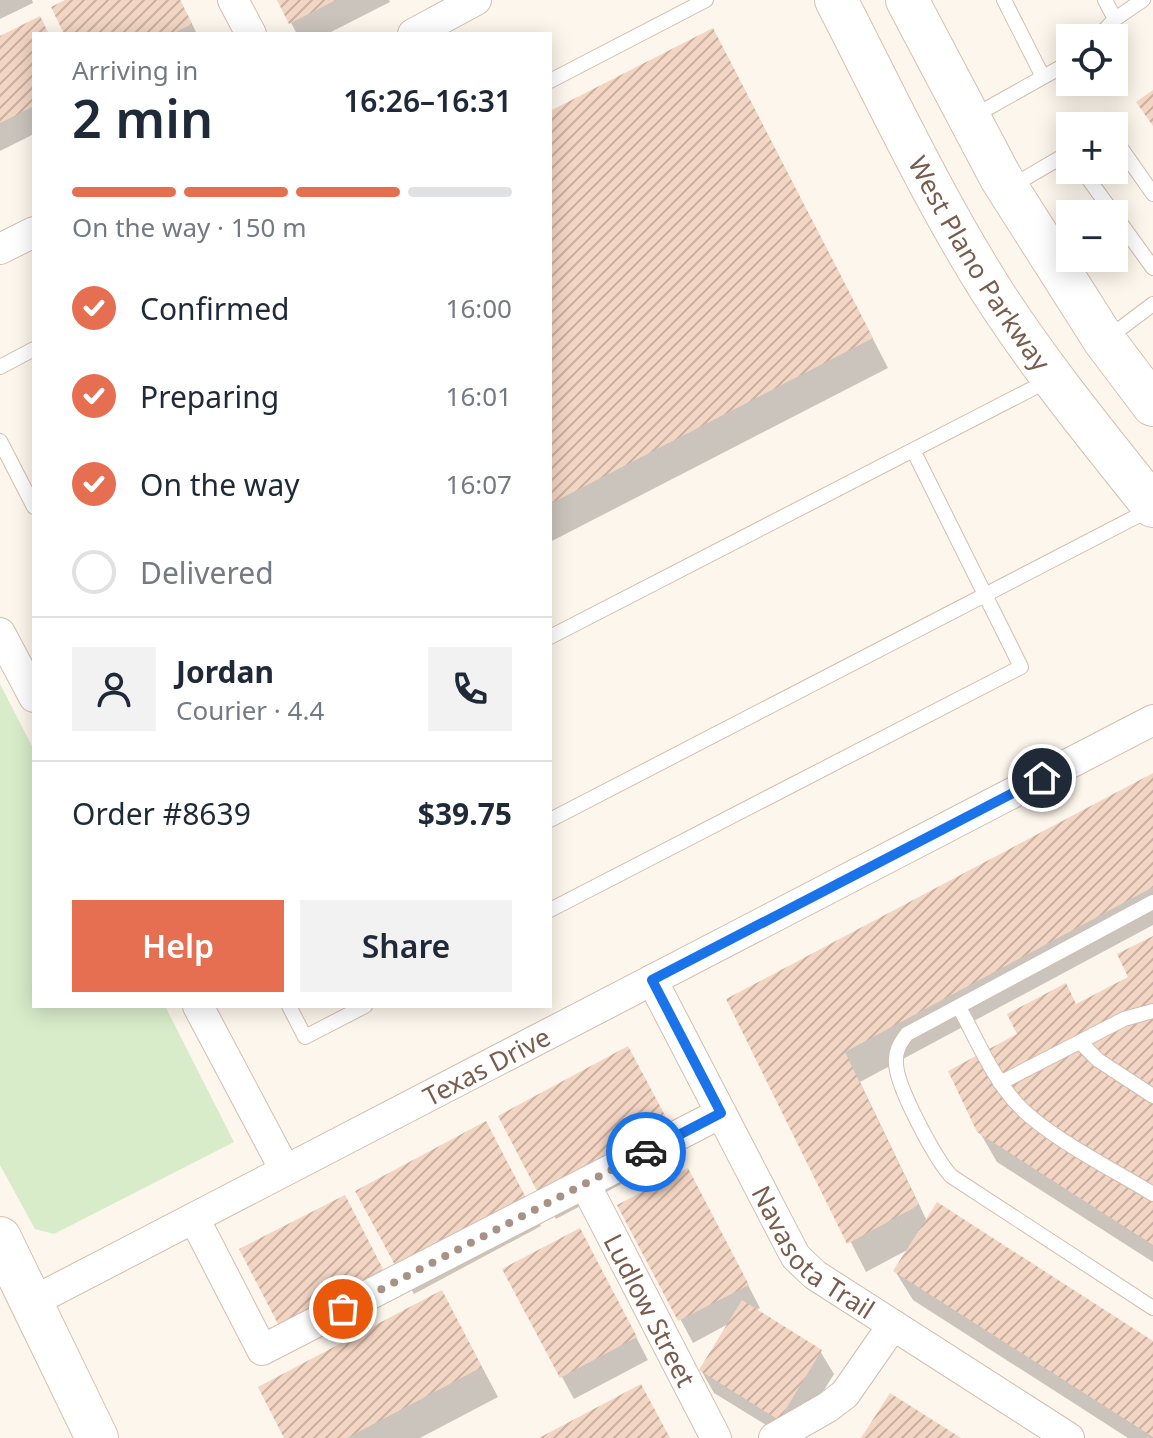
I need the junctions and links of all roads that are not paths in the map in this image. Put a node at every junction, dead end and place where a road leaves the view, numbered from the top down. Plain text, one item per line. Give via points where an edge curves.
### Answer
1 (233, 0) edge
2 (476, 0) edge
3 (706, 0) edge
4 (836, 0) edge
5 (907, 0) edge
6 (1004, 0) edge
7 (1105, 0) edge
8 (1143, 0) edge
9 (1115, 19) junction
10 (1110, 24) edge
11 (250, 32) edge
12 (417, 32) edge
13 (1056, 70) edge
14 (1043, 77) junction
15 (552, 80) edge
16 (969, 119) junction
17 (1128, 158) edge
18 (1056, 160) edge
19 (1092, 184) edge
20 (1007, 188) junction
21 (1153, 194) edge
22 (32, 233) edge
23 (0, 249) edge
24 (1153, 268) edge
25 (1153, 304) edge
26 (1104, 340) junction
27 (32, 350) edge
28 (0, 367) edge
29 (1051, 379) junction
30 (1153, 405) edge
31 (0, 441) edge
32 (913, 450) junction
33 (32, 503) edge
34 (1153, 507) edge
35 (985, 595) junction
36 (0, 633) edge
37 (552, 636) edge
38 (32, 693) edge
39 (1153, 720) edge
40 (552, 819) edge
41 (1153, 902) edge
42 (552, 909) edge
43 (652, 980) junction
44 (959, 1007) junction
45 (199, 1008) edge
46 (290, 1008) edge
47 (361, 1008) edge
48 (1153, 1011) edge
49 (1080, 1042) junction
50 (1000, 1083) junction
51 (1153, 1096) edge
52 (721, 1113) junction
53 (285, 1170) junction
54 (585, 1184) junction
55 (1153, 1194) edge
56 (194, 1218) junction
57 (0, 1238) edge
58 (32, 1302) junction
59 (1153, 1308) edge
60 (893, 1325) junction
61 (793, 1434) edge
62 (97, 1438) edge
63 (716, 1438) edge
64 (1069, 1438) edge

1 - 11 street
2 - 12 street
3 - 15 lane
4 - 29 main road, West Plano Parkway via 955,230
5 - 16 main road
6 - 14 lane
7 - 9 lane
8 - 9 lane
9 - 10 lane
13 - 14 lane
14 - 16 lane
16 - 20 main road
17 - 21 lane
18 - 20 lane
19 - 24 lane
20 - 26 main road
22 - 23 street
25 - 26 lane
26 - 29 main road
26 - 30 main road
27 - 28 lane
29 - 32 lane
29 - 34 main road, West Plano Parkway
31 - 33 lane
32 - 35 lane
32 - 37 lane
34 - 35 lane
35 - 40 lane
35 - 42 lane via 1021,667
36 - 38 street
39 - 43 street, Texas Drive
41 - 44 lane
43 - 52 street, Navasota Trail
43 - 53 street, Texas Drive
44 - 50 lane
44 - 59 lane via 907,1034 896,1054 898,1081 945,1169
45 - 53 street
46 - 47 lane via 305,1037
48 - 49 lane
49 - 50 lane
49 - 51 lane
50 - 55 lane via 1046,1128
52 - 54 street
52 - 60 street, Navasota Trail via 796,1257
53 - 56 street, Texas Drive
54 - 56 street via 262,1350
54 - 63 street, Ludlow Street
56 - 58 street, Texas Drive
57 - 58 main road
58 - 62 main road
60 - 61 street via 845,1394
60 - 64 street, Navasota Trail

